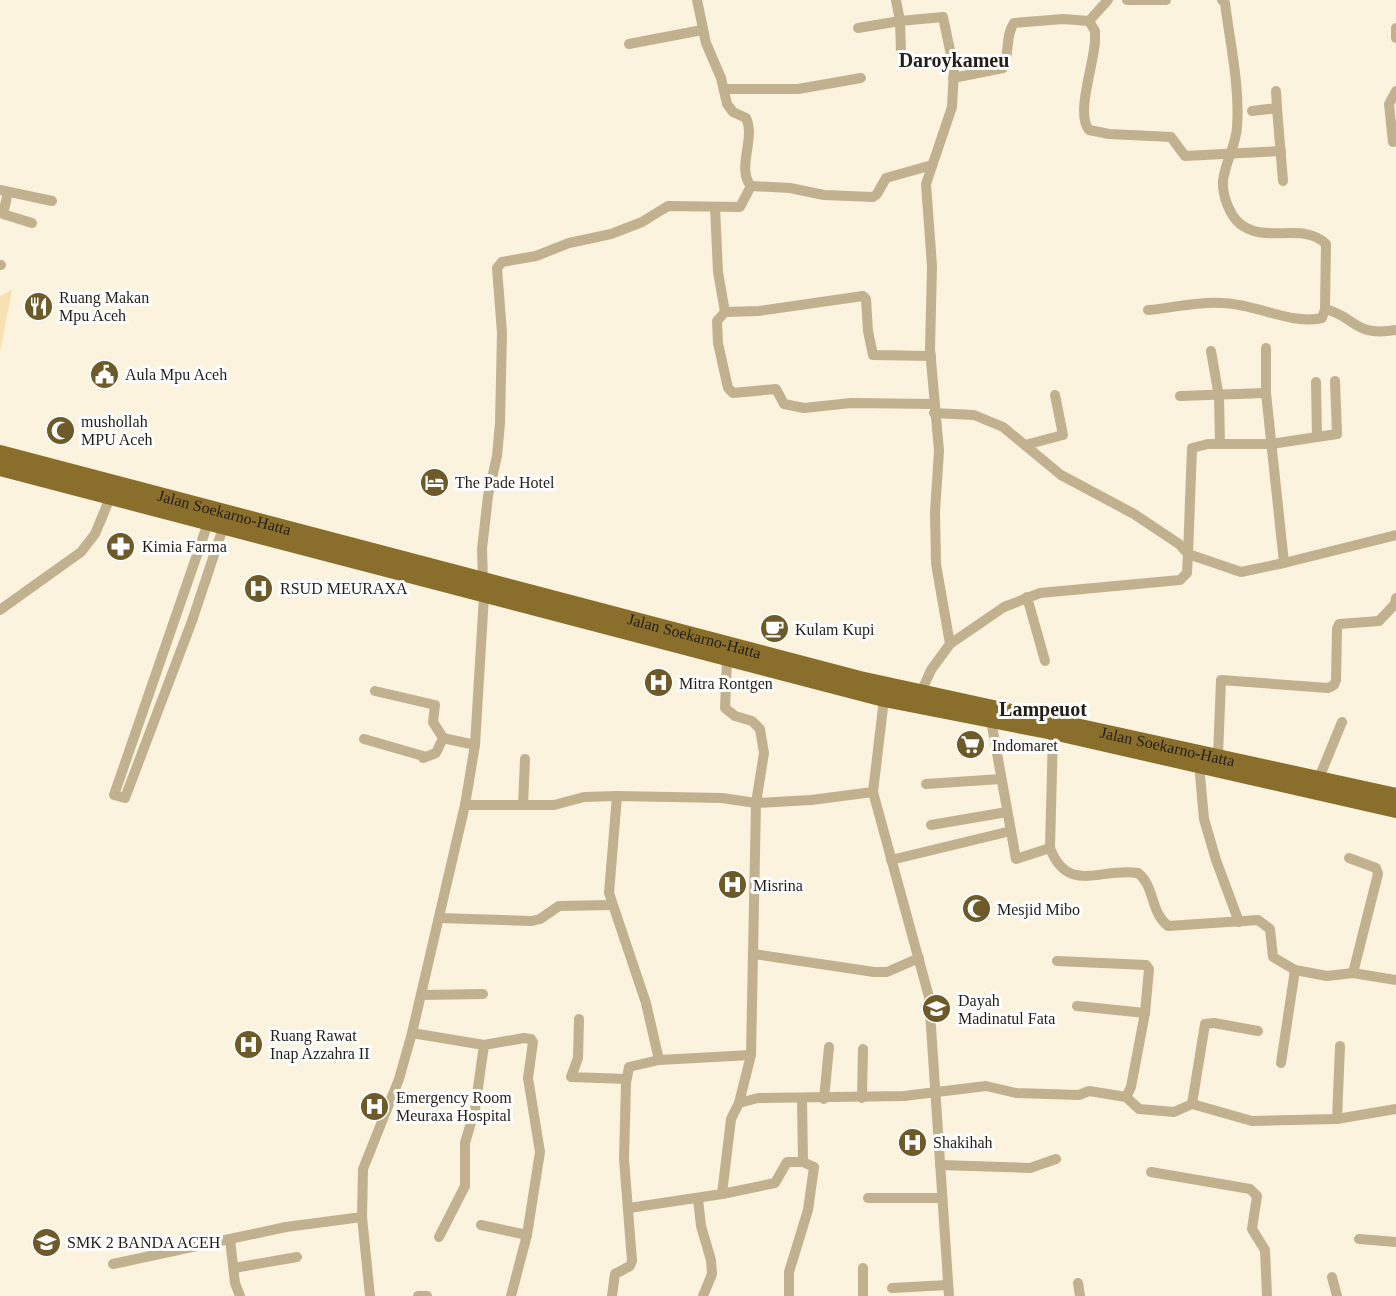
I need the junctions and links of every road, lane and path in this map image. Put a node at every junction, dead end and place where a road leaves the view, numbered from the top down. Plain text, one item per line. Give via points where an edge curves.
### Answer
1 (697, 0) edge
2 (896, 0) edge
3 (1108, 0) edge
4 (1127, 0) edge
5 (1166, 0) edge
6 (1222, 0) edge
7 (900, 21) junction
8 (1089, 21) junction
9 (858, 28) dead end
10 (1396, 28) edge
11 (702, 30) junction
12 (1396, 39) edge
13 (629, 44) dead end
14 (901, 52) dead end
15 (861, 78) dead end
16 (953, 78) junction
17 (724, 90) junction
18 (1276, 91) dead end
19 (1396, 91) edge
20 (1277, 108) junction
21 (1252, 111) dead end
22 (1393, 142) dead end
23 (1281, 151) junction
24 (1233, 154) junction
25 (932, 165) junction
26 (1283, 181) dead end
27 (751, 186) junction
28 (4, 191) edge
29 (52, 201) dead end
30 (715, 207) junction
31 (32, 223) dead end
32 (1325, 309) junction
33 (1148, 310) dead end
34 (725, 312) junction
35 (1396, 330) edge
36 (1266, 348) dead end
37 (1211, 351) dead end
38 (931, 356) junction
39 (1335, 381) dead end
40 (1316, 382) dead end
41 (1266, 393) junction
42 (1054, 395) dead end
43 (1180, 396) dead end
44 (1219, 397) junction
45 (934, 408) junction
46 (1317, 437) junction
47 (1220, 444) junction
48 (1270, 444) junction
49 (1024, 445) junction
50 (0, 453) edge
51 (0, 468) edge
52 (101, 491) junction
53 (216, 525) junction
54 (1396, 535) edge
55 (1188, 554) junction
56 (1284, 563) junction
57 (484, 588) junction
58 (1027, 597) junction
59 (1396, 598) edge
60 (0, 610) edge
61 (950, 644) junction
62 (727, 660) junction
63 (759, 660) junction
64 (1045, 661) dead end
65 (375, 691) dead end
66 (921, 692) junction
67 (884, 699) junction
68 (991, 720) junction
69 (1342, 723) dead end
70 (1053, 732) junction
71 (443, 738) junction
72 (364, 739) dead end
73 (475, 745) junction
74 (1218, 756) junction
75 (525, 759) dead end
76 (1199, 764) junction
77 (1319, 778) junction
78 (1001, 779) junction
79 (926, 784) dead end
80 (873, 792) junction
81 (617, 796) junction
82 (1396, 796) edge
83 (756, 803) junction
84 (465, 805) junction
85 (523, 805) junction
86 (1396, 810) edge
87 (1007, 812) junction
88 (931, 825) dead end
89 (1011, 831) junction
90 (1050, 848) junction
91 (1349, 858) dead end
92 (891, 861) junction
93 (611, 905) junction
94 (439, 918) junction
95 (1239, 922) junction
96 (754, 954) junction
97 (919, 958) junction
98 (1057, 961) dead end
99 (1295, 970) junction
100 (1353, 973) junction
101 (1396, 981) edge
102 (483, 994) dead end
103 (421, 995) junction
104 (1077, 1006) dead end
105 (1145, 1013) junction
106 (579, 1018) dead end
107 (1258, 1031) dead end
108 (412, 1033) junction
109 (484, 1045) junction
110 (1340, 1046) dead end
111 (829, 1047) dead end
112 (863, 1049) dead end
113 (751, 1055) junction
114 (659, 1060) junction
115 (1281, 1063) dead end
116 (627, 1078) junction
117 (935, 1094) junction
118 (1126, 1097) junction
119 (862, 1098) junction
120 (802, 1099) junction
121 (824, 1099) junction
122 (739, 1103) junction
123 (1192, 1104) junction
124 (1396, 1109) edge
125 (1337, 1119) junction
126 (1056, 1159) dead end
127 (803, 1162) junction
128 (940, 1165) junction
129 (1151, 1172) dead end
130 (722, 1194) junction
131 (868, 1198) dead end
132 (942, 1198) junction
133 (699, 1199) junction
134 (629, 1208) junction
135 (362, 1216) junction
136 (482, 1225) dead end
137 (526, 1235) junction
138 (439, 1237) dead end
139 (230, 1239) junction
140 (1359, 1239) dead end
141 (1396, 1242) edge
142 (297, 1257) dead end
143 (113, 1264) dead end
144 (234, 1268) junction
145 (863, 1268) dead end
146 (1332, 1277) dead end
147 (1078, 1283) dead end
148 (892, 1288) dead end
149 (948, 1290) edge
150 (240, 1296) edge
151 (370, 1296) edge
152 (418, 1296) edge
153 (427, 1296) edge
154 (511, 1296) edge
155 (612, 1296) edge
156 (704, 1296) edge
157 (789, 1296) edge
158 (863, 1296) edge
159 (1080, 1296) edge
160 (1267, 1296) edge
161 (1337, 1296) edge

1 - 11 street
2 - 7 street
3 - 8 street
4 - 5 street
6 - 24 street via 1226,3 1237,107
7 - 9 street
7 - 14 street
7 - 16 street via 943,17
8 - 16 street via 1014,23 1003,68
8 - 24 street via 1095,40 1084,122 1089,130 1171,137 1185,156
10 - 12 street
11 - 13 street
11 - 17 street
15 - 17 street via 810,88
16 - 25 street via 952,107
17 - 27 street via 728,106 746,118 750,127 745,175
18 - 20 street
19 - 22 street via 1389,104
20 - 21 street
20 - 23 street
23 - 24 street
23 - 26 street
24 - 32 street via 1223,180 1224,192 1240,224 1262,234 1312,234 1326,243
25 - 27 street via 886,178 873,196 824,195
25 - 38 street via 926,184 932,266
27 - 30 street via 741,206
28 - 29 street
28 - 31 street via 3,214
30 - 34 street via 718,272
30 - 57 street via 668,206 621,231 502,262 497,268 502,333 500,423 485,518
32 - 33 street via 1322,318 1305,321 1222,303
32 - 35 street via 1365,331
34 - 38 street via 863,296 873,355
34 - 45 street via 717,321 718,343 728,388 733,393 776,388 784,404 804,408 851,403
36 - 41 street
37 - 44 street
38 - 45 street
39 - 46 street via 1337,434
40 - 46 street
41 - 44 street
41 - 48 street
42 - 49 street via 1063,435
43 - 44 street
44 - 47 street
45 - 49 street via 981,418 1003,428
45 - 61 street via 939,451 936,564
46 - 48 street
47 - 48 street
47 - 55 street via 1192,448
48 - 56 street
49 - 55 street via 1061,475 1134,514
50 - 52 highway, Jalan Soekarno-Hatta
51 - 52 highway, Jalan Soekarno-Hatta
52 - 53 highway, Jalan Soekarno-Hatta
52 - 57 highway, Jalan Soekarno-Hatta
52 - 60 street via 95,534 81,552
53 - 53 street via 125,798 114,795
53 - 57 highway, Jalan Soekarno-Hatta
54 - 56 street
55 - 56 street via 1241,572
55 - 58 street via 1187,573 1174,583 1097,586
57 - 62 highway, Jalan Soekarno-Hatta
57 - 63 highway, Jalan Soekarno-Hatta
57 - 73 street
58 - 61 street via 1004,607
58 - 64 street
59 - 74 street via 1378,621 1339,624 1336,680 1328,688 1221,680
61 - 66 street
62 - 63 highway, Jalan Soekarno-Hatta
62 - 83 street via 725,708 752,721 761,735 764,753
63 - 66 highway, Jalan Soekarno-Hatta
63 - 67 highway, Jalan Soekarno-Hatta
65 - 71 street via 433,703 433,722
66 - 74 highway, Jalan Soekarno-Hatta
67 - 68 highway, Jalan Soekarno-Hatta
67 - 80 street
68 - 70 highway, Jalan Soekarno-Hatta
68 - 78 street
69 - 77 street
70 - 76 highway, Jalan Soekarno-Hatta
70 - 90 street
71 - 72 street via 436,753 423,757
71 - 73 street
73 - 84 street
74 - 77 highway, Jalan Soekarno-Hatta
75 - 85 street
76 - 86 highway, Jalan Soekarno-Hatta
76 - 95 street via 1204,819
77 - 82 highway, Jalan Soekarno-Hatta
78 - 79 street
78 - 87 street
80 - 83 street
80 - 92 street
81 - 83 street via 722,798
81 - 85 street
81 - 93 street
83 - 96 street
84 - 85 street
84 - 94 street
87 - 88 street
87 - 89 street
89 - 90 street via 1016,859
89 - 92 street
90 - 95 street via 1058,867 1072,876 1138,873 1146,883 1158,916 1168,926
91 - 100 street via 1376,868 1378,874
92 - 97 street
93 - 94 street via 559,906 532,921
93 - 114 street via 626,937
94 - 103 street
95 - 99 street via 1263,921 1270,929 1273,957
96 - 97 street via 874,972 887,972
96 - 113 street
97 - 117 street via 929,997
98 - 105 street via 1146,965 1149,977
99 - 100 street via 1327,976
99 - 115 street
100 - 101 street
102 - 103 street
103 - 108 street
104 - 105 street
105 - 118 street
106 - 116 street via 578,1058 571,1077
107 - 123 street via 1205,1024
108 - 109 street
108 - 135 street via 399,1079 365,1160
109 - 137 street via 524,1038 533,1042 528,1078 540,1152
109 - 138 street via 475,1109 465,1143 465,1186
110 - 125 street
111 - 121 street
112 - 119 street
113 - 114 street
113 - 122 street
114 - 116 street via 629,1067
116 - 134 street via 624,1159
117 - 118 street via 986,1086 1016,1093 1079,1095 1089,1090
117 - 119 street
117 - 128 street
118 - 123 street via 1139,1109 1151,1111 1178,1111
119 - 121 street
120 - 121 street
120 - 122 street via 758,1098
120 - 127 street
122 - 130 street via 731,1119
123 - 125 street via 1252,1121
124 - 125 street
126 - 128 street via 1030,1168
127 - 130 street via 784,1164 775,1184
127 - 157 street via 813,1165 815,1170 808,1210 789,1272
128 - 132 street
129 - 160 street via 1255,1192 1252,1229 1265,1250
130 - 133 street
131 - 132 street
132 - 149 street
133 - 134 street
133 - 156 street via 712,1274
134 - 155 street via 632,1262 614,1275
135 - 139 street
135 - 151 street
136 - 137 street
137 - 154 street
139 - 143 street
139 - 144 street
140 - 141 street
142 - 144 street
144 - 150 street
145 - 158 street
146 - 161 street
147 - 159 street
148 - 149 street
152 - 153 street

